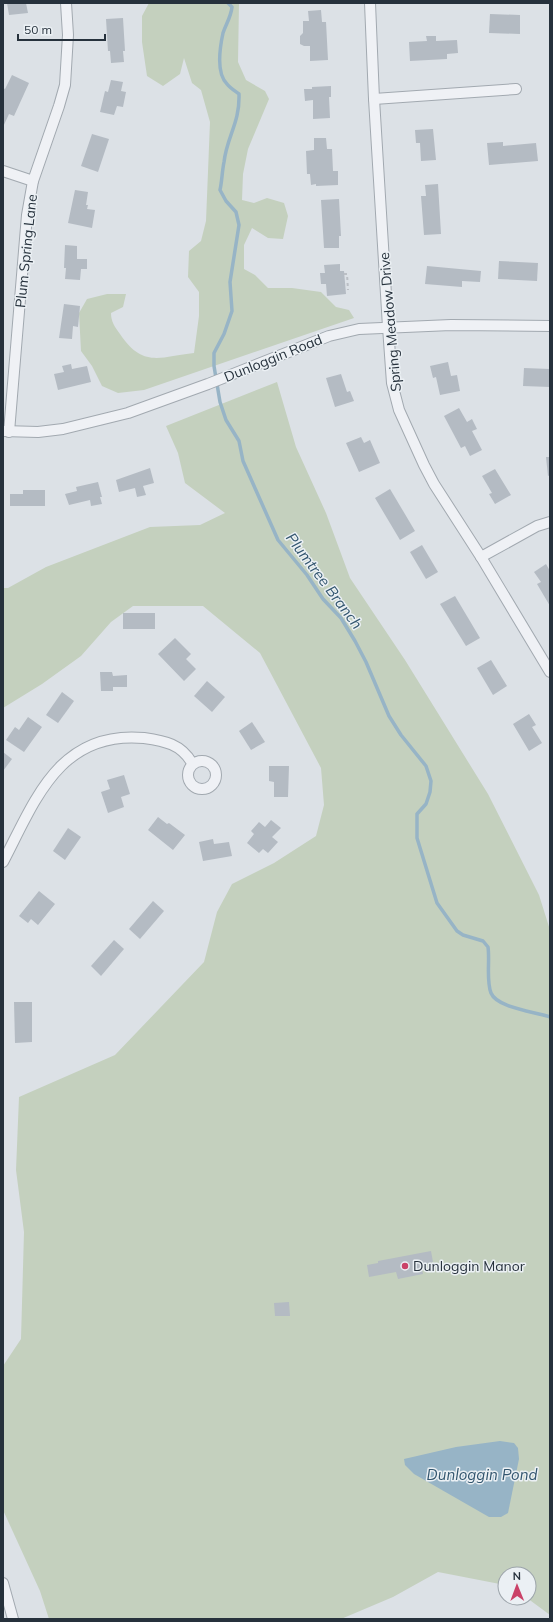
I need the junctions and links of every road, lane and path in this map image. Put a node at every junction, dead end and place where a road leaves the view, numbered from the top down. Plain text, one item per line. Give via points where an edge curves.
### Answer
1 (66, 3) edge
2 (370, 3) edge
3 (516, 89) dead end
4 (374, 99) junction
5 (3, 171) edge
6 (34, 181) junction
7 (344, 274) dead end
8 (348, 290) dead end
9 (550, 326) edge
10 (388, 327) junction
11 (6, 432) edge
12 (550, 522) edge
13 (481, 557) junction
14 (550, 672) edge
15 (192, 763) dead end
16 (3, 862) edge
17 (3, 1583) edge
18 (13, 1619) edge

1 - 6 street, Plum Spring Lane via 68,35 65,85
2 - 4 street, Spring Meadow Drive
3 - 4 street
4 - 10 street, Spring Meadow Drive
5 - 6 street
6 - 11 street, Plum Spring Lane via 27,215
7 - 8 path
9 - 10 street, Dunloggin Road
10 - 11 street, Dunloggin Road via 359,329 330,336 128,413 87,424 38,432
10 - 13 street, Spring Meadow Drive via 392,383 399,410 430,477
12 - 13 street via 537,526
13 - 14 street, Spring Meadow Drive
15 - 16 street via 187,753 178,747 157,740 123,738 83,750 64,762 48,779
17 - 18 street

